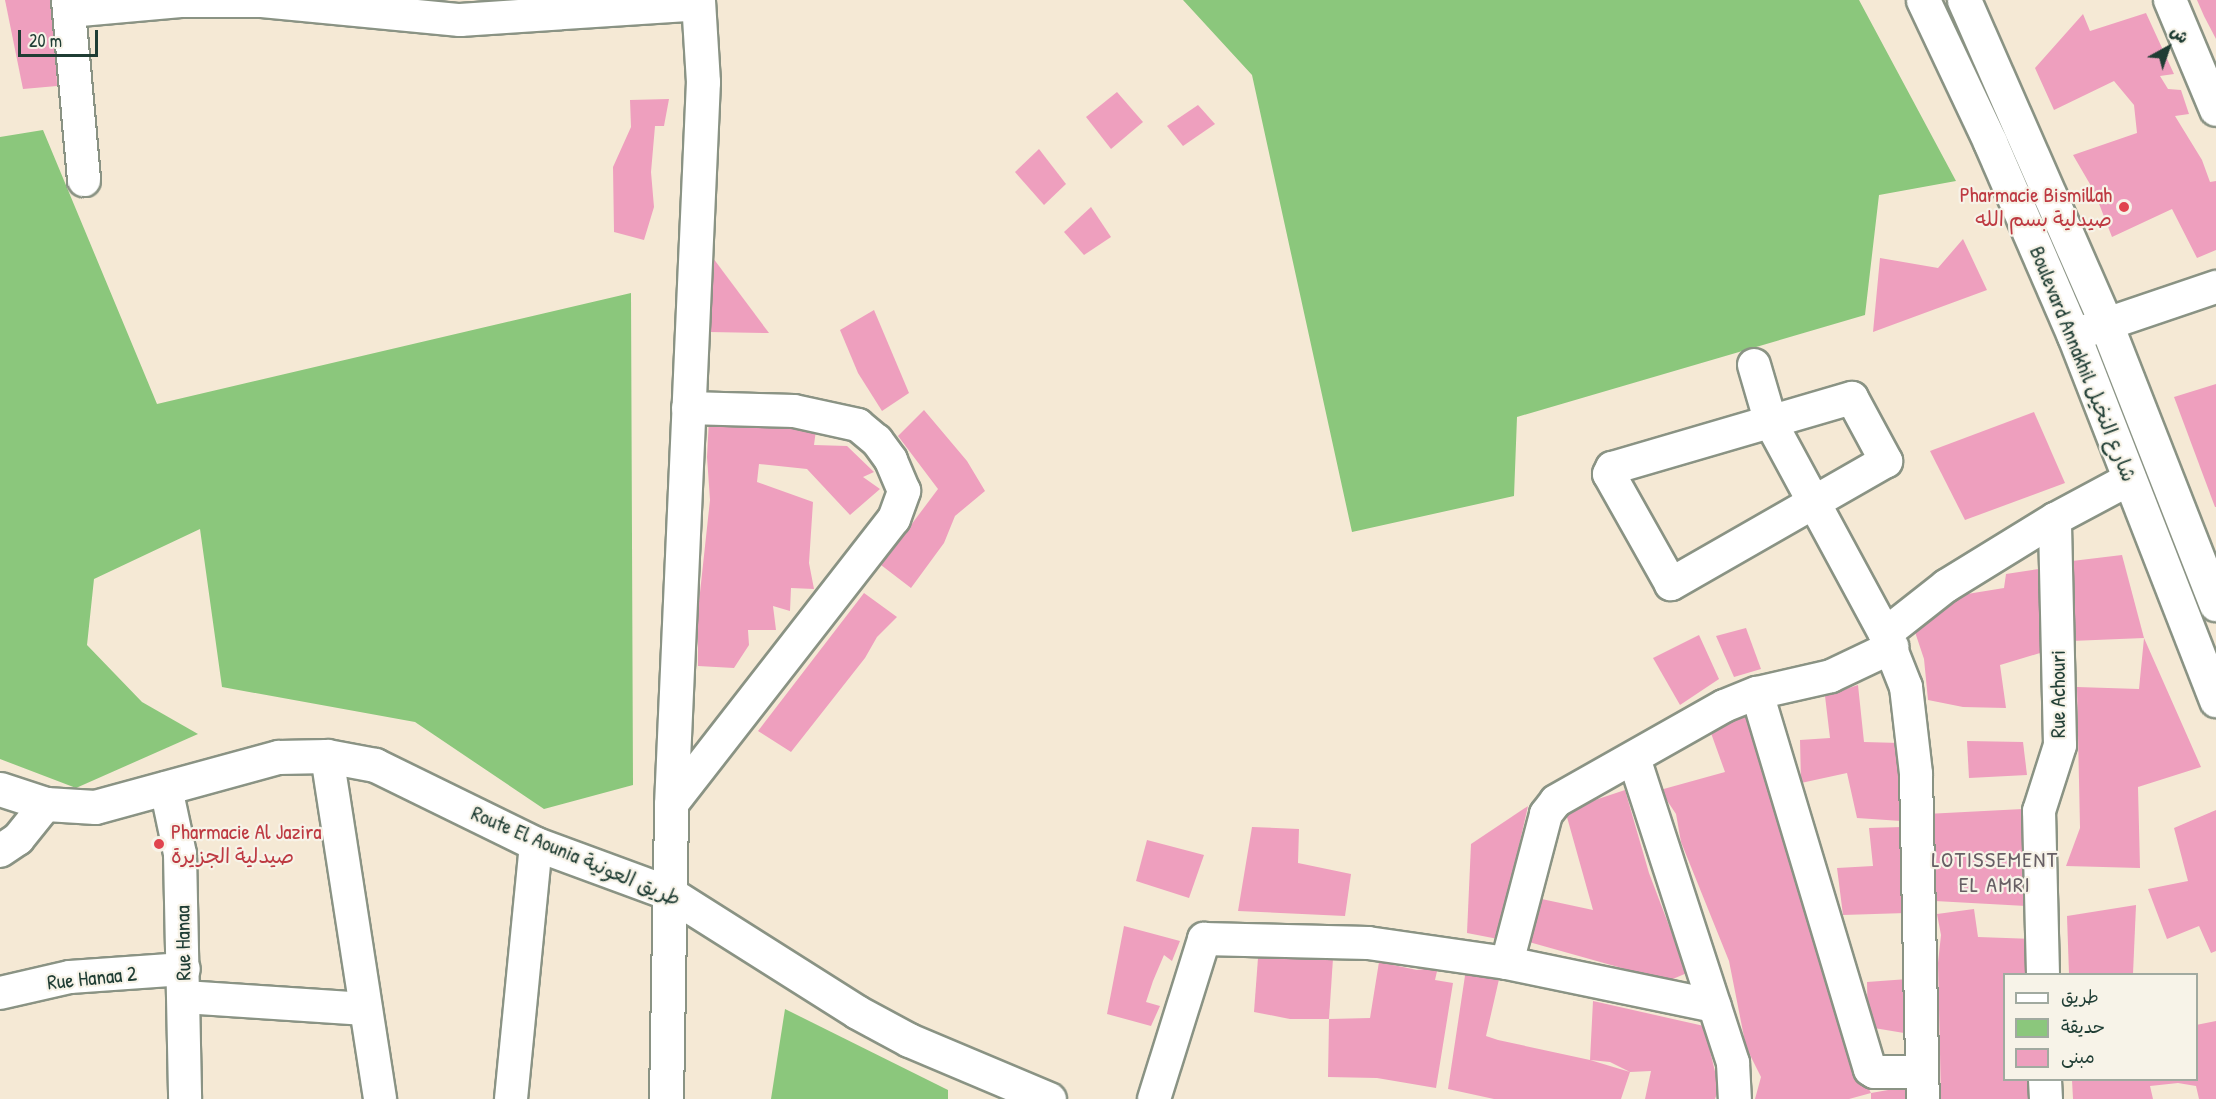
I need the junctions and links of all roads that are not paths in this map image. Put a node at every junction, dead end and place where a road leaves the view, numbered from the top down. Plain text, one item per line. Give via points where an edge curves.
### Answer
1 (1923, 0) edge
2 (1964, 0) edge
3 (2170, 0) edge
4 (698, 2) edge
5 (69, 6) edge
6 (2216, 110) edge
7 (84, 180) dead end
8 (2216, 287) edge
9 (2106, 324) junction
10 (2074, 336) junction
11 (1754, 365) dead end
12 (688, 408) junction
13 (1771, 423) junction
14 (2130, 479) junction
15 (1814, 504) junction
16 (2055, 519) junction
17 (2216, 604) edge
18 (1888, 641) junction
19 (1757, 693) junction
20 (2216, 699) edge
21 (327, 756) junction
22 (1634, 758) junction
23 (166, 788) junction
24 (0, 789) edge
25 (46, 804) junction
26 (671, 805) junction
27 (536, 844) junction
28 (0, 851) edge
29 (669, 893) junction
30 (1506, 963) junction
31 (2043, 973) edge
32 (184, 983) junction
33 (0, 993) edge
34 (1715, 1006) junction
35 (366, 1009) junction
36 (2045, 1081) edge
37 (1923, 1085) edge
38 (185, 1099) edge
39 (380, 1099) edge
40 (511, 1099) edge
41 (666, 1099) edge
42 (1049, 1099) edge
43 (1154, 1099) edge
44 (1735, 1099) edge
45 (2046, 1099) edge

1 - 10 street, Boulevard Annakhil شارع النخيل via 1990,141
2 - 9 street, Boulevard Annakhil شارع النخيل
3 - 6 street
4 - 5 street via 460,20 262,1
4 - 12 street via 703,82
5 - 7 street
8 - 9 street
9 - 10 street
9 - 17 street, Boulevard Annakhil شارع النخيل
10 - 14 street, Boulevard Annakhil شارع النخيل
11 - 13 street
12 - 26 street
12 - 26 street via 794,411 858,426 877,441 891,460 904,491 894,519
13 - 15 street
13 - 15 street via 1850,397 1886,459
13 - 15 street via 1612,468 1609,474 1671,584
14 - 16 street
14 - 20 street, Boulevard Annakhil شارع النخيل
15 - 18 street
16 - 18 street via 1946,586
16 - 31 street, Rue Achouri via 2060,745 2039,811
18 - 19 street via 1831,676
18 - 37 street via 1906,687 1916,774
19 - 22 street via 1724,706
19 - 37 street via 1870,1069
21 - 23 street, Route El Aounia طريق العونية via 278,757
21 - 27 street, Route El Aounia طريق العونية via 375,765
21 - 35 street
22 - 30 street via 1550,806
22 - 34 street
23 - 25 street, Route El Aounia طريق العونية via 95,807
23 - 32 street, Rue Hanaa via 180,854
24 - 25 street, Route El Aounia طريق العونية
25 - 28 street via 11,846
26 - 29 street
27 - 29 street, Route El Aounia طريق العونية
27 - 40 street
29 - 41 street
29 - 42 street, Route El Aounia طريق العونية via 899,1034
30 - 34 street
30 - 43 street via 1368,943 1204,939
32 - 33 street, Rue Hanaa 2 via 70,977
32 - 35 street, Rue Hanaa 2
32 - 38 street, Rue Hanaa
34 - 44 street via 1737,1077
35 - 39 street
36 - 45 street

